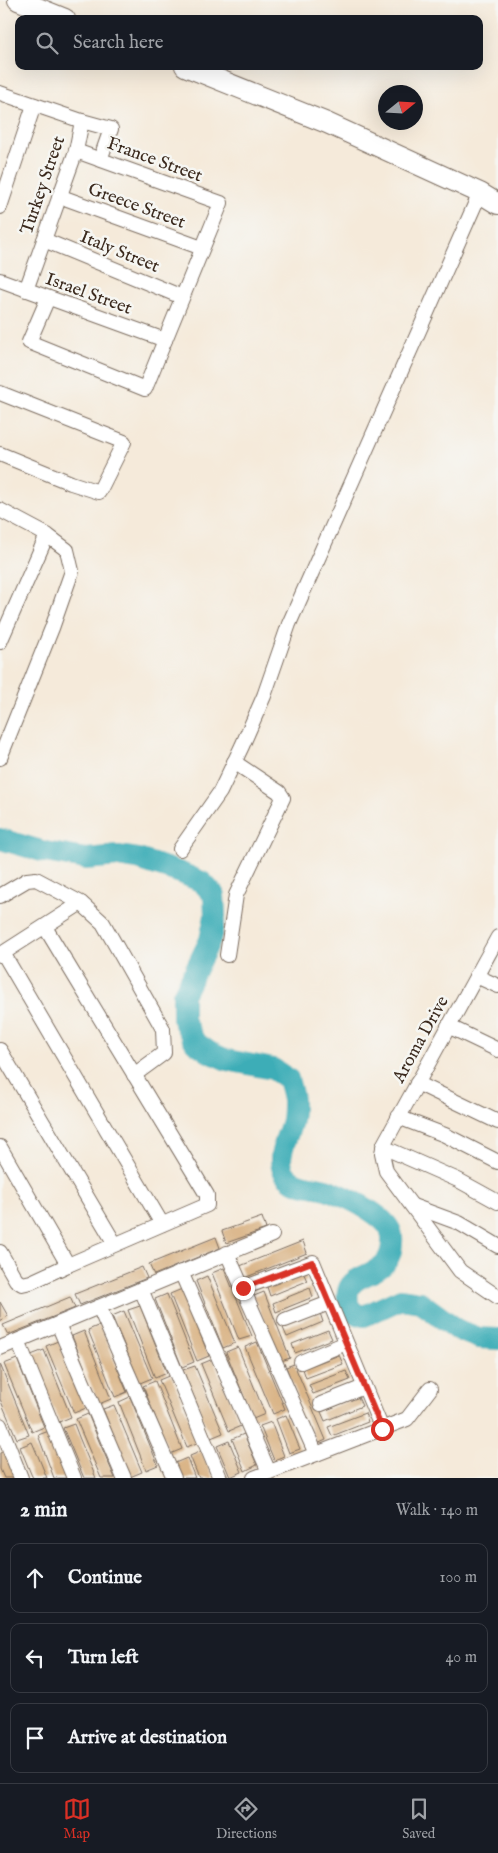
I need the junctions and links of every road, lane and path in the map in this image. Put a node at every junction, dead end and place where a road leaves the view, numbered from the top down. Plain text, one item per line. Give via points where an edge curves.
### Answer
1 (18, 0) edge
2 (55, 15) edge
3 (195, 70) edge
4 (0, 93) edge
5 (34, 105) junction
6 (82, 121) junction
7 (76, 151) junction
8 (100, 160) junction
9 (480, 193) junction
10 (59, 196) junction
11 (498, 204) edge
12 (0, 207) edge
13 (44, 240) junction
14 (202, 248) junction
15 (0, 280) edge
16 (26, 290) junction
17 (182, 297) junction
18 (48, 298) junction
19 (165, 340) junction
20 (0, 392) edge
21 (0, 454) edge
22 (0, 510) edge
23 (47, 535) junction
24 (0, 642) edge
25 (0, 758) edge
26 (234, 762) junction
27 (180, 849) dead end
28 (0, 896) edge
29 (80, 903) junction
30 (45, 927) junction
31 (498, 937) edge
32 (1, 954) edge
33 (227, 955) dead end
34 (476, 976) junction
35 (498, 986) edge
36 (448, 1026) junction
37 (0, 1050) edge
38 (498, 1050) edge
39 (134, 1075) junction
40 (417, 1083) junction
41 (398, 1116) junction
42 (498, 1122) edge
43 (0, 1148) edge
44 (383, 1154) junction
45 (498, 1162) edge
46 (498, 1202) edge
47 (413, 1206) junction
48 (162, 1224) junction
49 (272, 1235) dead end
50 (115, 1244) junction
51 (498, 1246) edge
52 (0, 1252) edge
53 (227, 1253) junction
54 (68, 1264) junction
55 (181, 1272) junction
56 (243, 1288) junction
57 (141, 1289) junction
58 (498, 1298) edge
59 (329, 1303) junction
60 (99, 1306) junction
61 (285, 1320) dead end
62 (58, 1324) junction
63 (18, 1341) junction
64 (346, 1344) junction
65 (0, 1347) edge
66 (301, 1362) dead end
67 (364, 1387) junction
68 (430, 1389) dead end
69 (321, 1404) dead end
70 (0, 1425) edge
71 (382, 1429) junction
72 (316, 1454) junction
73 (269, 1472) junction
74 (22, 1478) edge
75 (74, 1478) edge
76 (124, 1478) edge
77 (174, 1478) edge
78 (220, 1478) edge
79 (254, 1478) edge

1 - 2 street
3 - 9 street via 327,123
4 - 5 street
5 - 6 street
5 - 12 street
6 - 7 street, Turkey Street
6 - 8 street via 111,129
7 - 8 street, France Street
7 - 10 street, Turkey Street
8 - 14 street, France Street via 220,203
9 - 11 street
9 - 26 street via 293,616 264,696
10 - 13 street, Turkey Street
10 - 14 street, Greece Street
13 - 16 street, Turkey Street
13 - 17 street, Italy Street
14 - 17 street
15 - 16 street, Israel Street
16 - 18 street, Israel Street
17 - 19 street
18 - 19 street, Israel Street
18 - 19 street via 29,342 145,388
20 - 21 street via 124,442 99,492
22 - 23 street
23 - 24 street
23 - 25 street via 67,550 72,571
26 - 27 street via 220,792
26 - 33 street via 283,798 236,896
28 - 29 street via 27,880 36,879
29 - 30 street
29 - 39 street via 103,923 163,1029 164,1053
30 - 32 street
30 - 39 street
31 - 34 street, Aroma Drive
32 - 48 street
34 - 35 street
34 - 36 street, Aroma Drive
36 - 38 street
36 - 40 street, Aroma Drive
37 - 50 street
39 - 48 street via 207,1195 207,1205
40 - 41 street, Aroma Drive
40 - 42 street
41 - 44 street, Aroma Drive
41 - 45 street via 445,1134
43 - 54 street
44 - 46 street via 458,1180
44 - 47 street via 386,1171
47 - 51 street via 459,1223
47 - 58 street via 460,1271
48 - 50 street
49 - 53 street
50 - 54 street
52 - 54 street via 16,1280 22,1284
53 - 55 street
53 - 56 street
55 - 57 street
55 - 73 street
56 - 59 street via 312,1262
56 - 72 street
57 - 60 street
57 - 78 street
59 - 61 street
59 - 64 street
60 - 62 street
60 - 77 street
62 - 63 street
62 - 76 street
63 - 65 street
63 - 75 street
64 - 66 street
64 - 67 street
67 - 69 street
67 - 71 street
68 - 71 street via 407,1419
70 - 74 street
71 - 72 street
72 - 73 street
73 - 79 street

